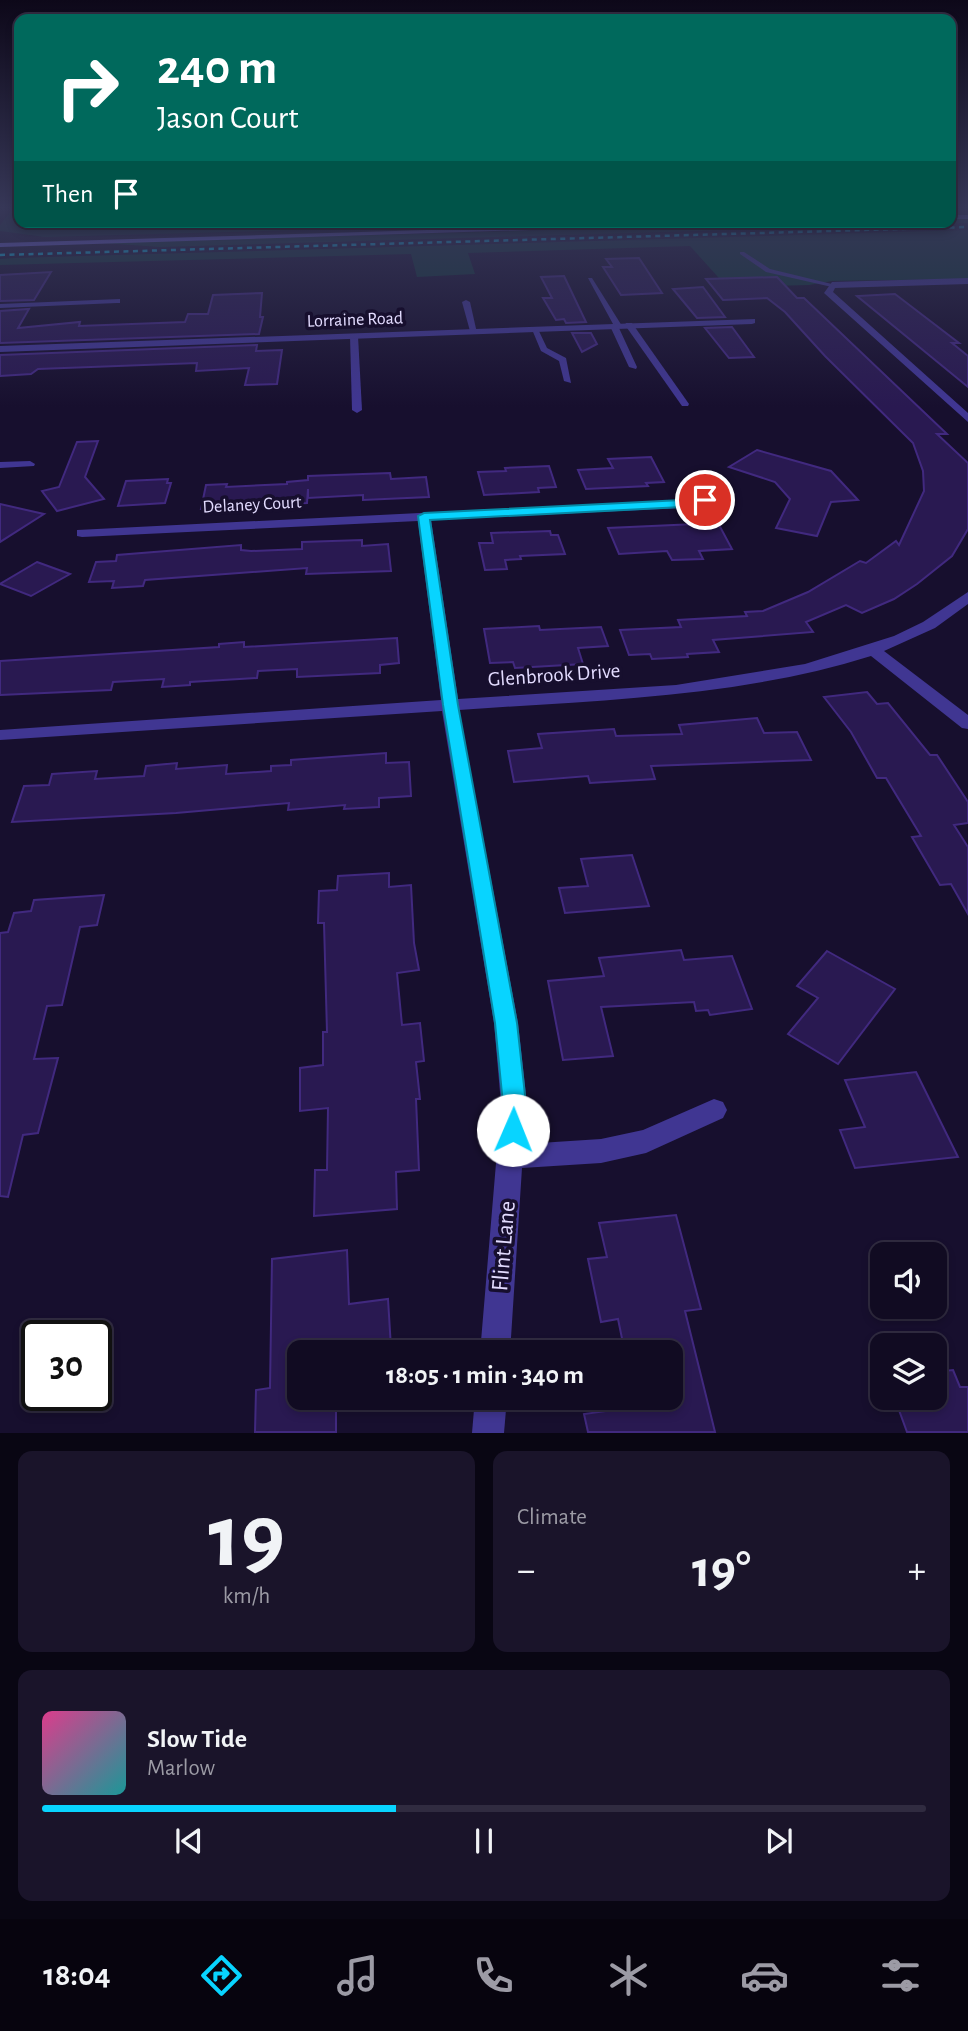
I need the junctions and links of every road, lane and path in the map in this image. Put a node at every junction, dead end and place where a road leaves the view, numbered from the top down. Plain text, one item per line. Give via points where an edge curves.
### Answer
1 (774, 273) edge
2 (590, 279) dead end
3 (968, 281) edge
4 (830, 289) junction
5 (117, 300) dead end
6 (466, 302) dead end
7 (0, 306) edge
8 (752, 321) dead end
9 (621, 326) junction
10 (534, 329) junction
11 (474, 331) junction
12 (354, 336) junction
13 (0, 349) edge
14 (634, 367) dead end
15 (568, 381) dead end
16 (685, 404) dead end
17 (357, 410) dead end
18 (968, 419) edge
19 (30, 464) dead end
20 (0, 466) edge
21 (727, 496) dead end
22 (424, 516) junction
23 (82, 533) dead end
24 (968, 597) edge
25 (873, 650) junction
26 (450, 705) junction
27 (968, 724) edge
28 (0, 735) edge
29 (714, 1110) dead end
30 (511, 1157) junction
31 (496, 1340) edge
32 (490, 1410) edge
33 (488, 1433) edge

1 - 4 lane
2 - 9 lane
3 - 4 street
4 - 18 street
5 - 7 lane
6 - 11 lane
8 - 9 street, Lorraine Road
9 - 10 street, Lorraine Road
9 - 14 lane
9 - 16 lane
10 - 11 street, Lorraine Road
10 - 15 lane via 544,349 563,360
11 - 12 street, Lorraine Road
12 - 13 street, Lorraine Road
12 - 17 lane
19 - 20 lane
21 - 22 street, Delaney Court via 682,504
22 - 23 street, Delaney Court
22 - 26 street, Flint Lane
24 - 25 street, Glenbrook Drive via 930,624
25 - 26 street, Glenbrook Drive via 764,679 676,690
25 - 27 street
26 - 28 street, Glenbrook Drive
26 - 30 street, Flint Lane via 506,1023 514,1104
29 - 30 street via 635,1144
30 - 31 street, Flint Lane
32 - 33 street

